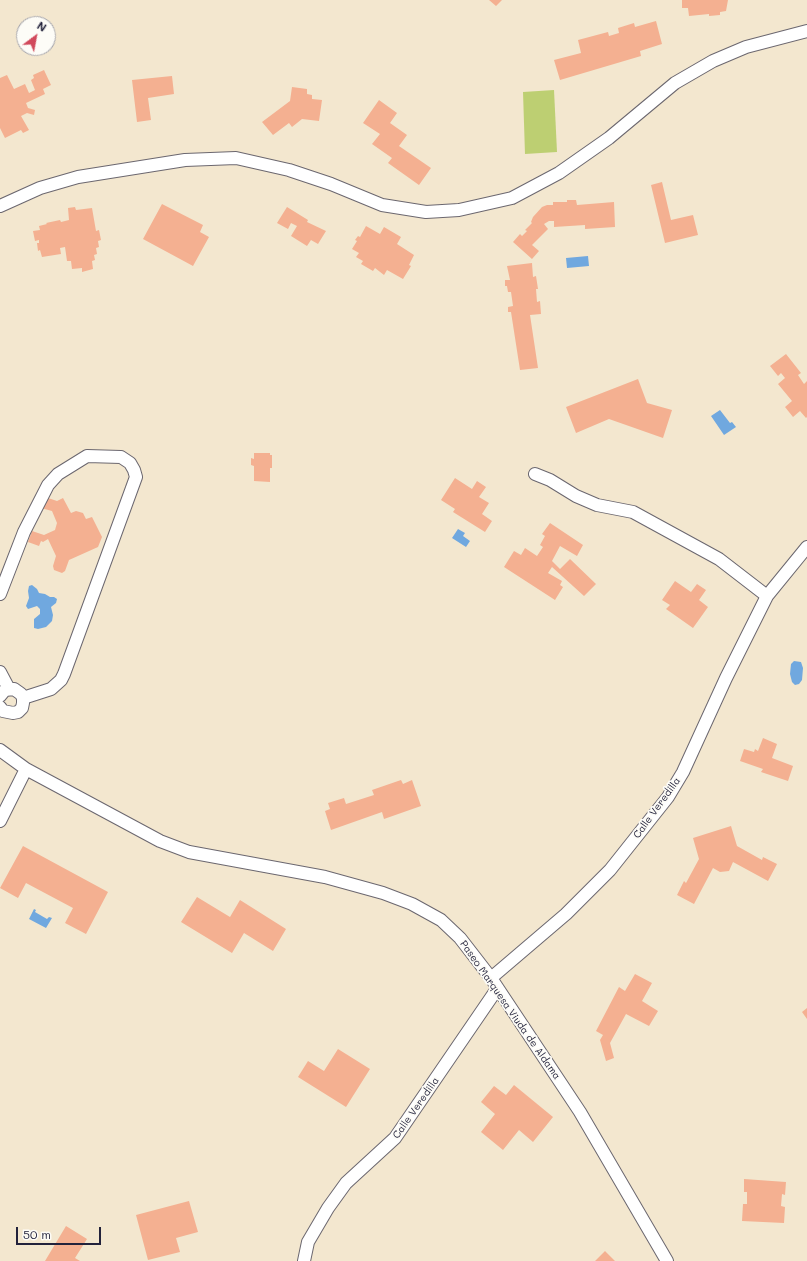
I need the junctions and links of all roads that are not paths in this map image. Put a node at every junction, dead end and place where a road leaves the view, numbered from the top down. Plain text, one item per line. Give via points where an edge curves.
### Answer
1 (807, 32) edge
2 (0, 206) edge
3 (535, 474) dead end
4 (807, 547) edge
5 (0, 594) edge
6 (767, 596) junction
7 (0, 672) edge
8 (5, 692) edge
9 (23, 698) junction
10 (1, 711) edge
11 (0, 750) edge
12 (26, 769) junction
13 (0, 821) edge
14 (491, 978) junction
15 (498, 988) junction
16 (304, 1261) edge
17 (667, 1261) edge

1 - 2 street via 746,47 713,61 675,83 609,138 559,173 512,198 474,207 426,212 382,205 332,184 289,170 236,158 185,160 78,177 40,188
3 - 6 street via 597,505 632,512 719,559
4 - 6 street, Calle Veredilla
5 - 9 street via 24,532 48,485 58,474 87,456 121,458 130,463 136,477 64,674 51,689
6 - 14 street, Calle Veredilla via 683,772 668,797 610,870 566,914
7 - 8 street
8 - 9 street via 18,691
9 - 10 street via 22,708 18,712 13,714
11 - 12 street, Paseo Marquesa Viuda de Aldama
12 - 13 street
12 - 14 street, Paseo Marquesa Viuda de Aldama via 160,840 189,852 325,876 412,904 441,920 460,938
14 - 15 street, Paseo Marquesa Viuda de Aldama
15 - 16 street, Calle Veredilla via 395,1138 346,1183 328,1208 308,1242
15 - 17 street, Paseo Marquesa Viuda de Aldama via 580,1112

